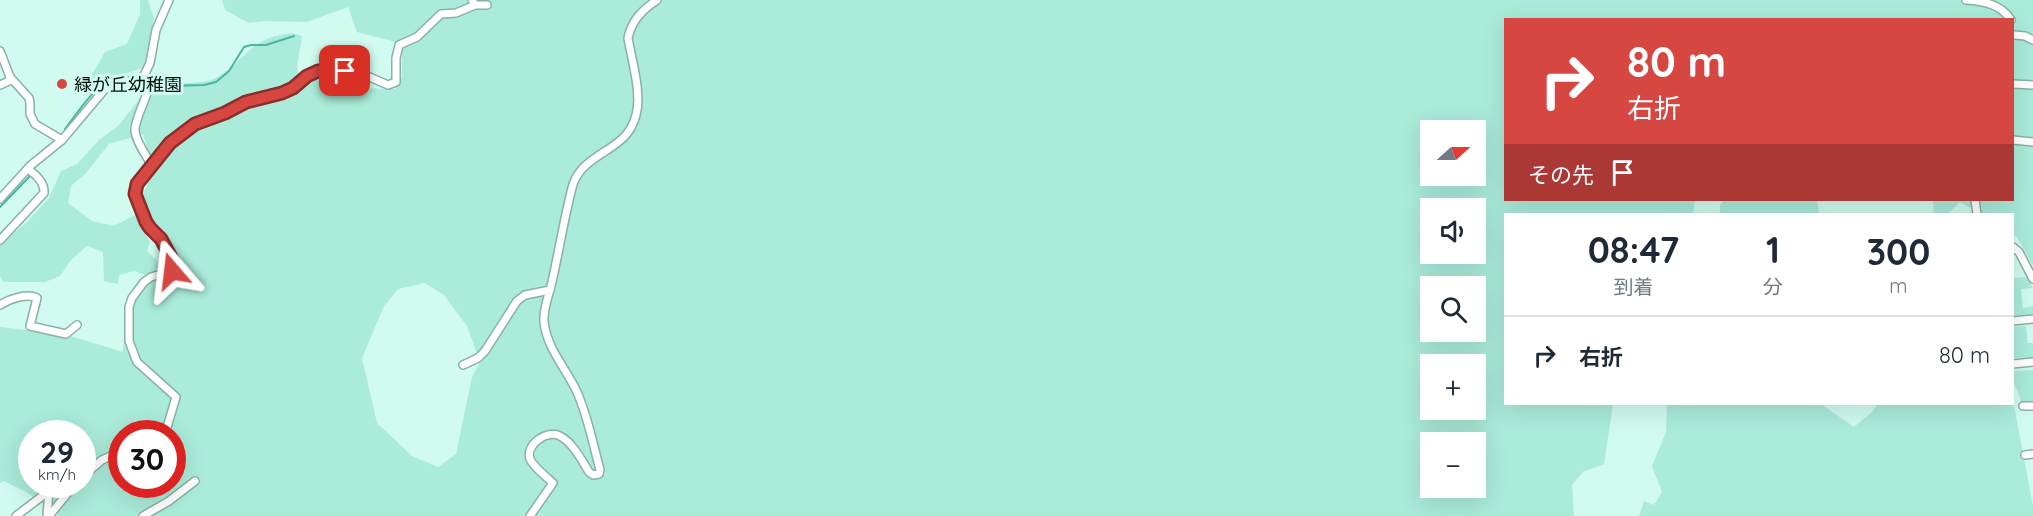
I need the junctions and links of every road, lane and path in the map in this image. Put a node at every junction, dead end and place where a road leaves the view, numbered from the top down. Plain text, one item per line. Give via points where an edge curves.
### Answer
1 (169, 0) edge
2 (657, 0) edge
3 (1966, 0) edge
4 (473, 2) edge
5 (487, 5) dead end
6 (2009, 18) edge
7 (2014, 35) edge
8 (2033, 40) edge
9 (0, 51) edge
10 (10, 77) junction
11 (140, 84) junction
12 (2014, 84) edge
13 (0, 85) edge
14 (2033, 85) edge
15 (62, 140) junction
16 (2014, 140) edge
17 (2033, 142) edge
18 (152, 166) junction
19 (28, 169) junction
20 (0, 199) edge
21 (0, 240) edge
22 (2014, 248) edge
23 (2033, 279) edge
24 (550, 290) junction
25 (0, 305) edge
26 (2033, 319) edge
27 (2014, 321) edge
28 (77, 325) dead end
29 (2033, 362) edge
30 (2014, 364) edge
31 (463, 365) dead end
32 (2023, 406) dead end
33 (2033, 406) edge
34 (169, 420) edge
35 (195, 481) dead end
36 (63, 498) edge
37 (16, 516) edge
38 (48, 516) edge
39 (142, 516) edge
40 (530, 516) edge

1 - 11 street
2 - 24 street via 639,14 628,38 638,102 636,117 615,147 596,157 572,185
3 - 6 street via 1993,5
4 - 5 street
4 - 18 street via 456,13 441,14 417,37 399,45 396,82 392,85 358,72 318,71 282,93 246,102 195,124 170,143
7 - 8 street
9 - 10 street
10 - 13 street
10 - 15 street via 29,98 34,124
11 - 15 street via 117,83 105,89
11 - 18 street via 148,89 134,129
12 - 14 street
15 - 19 street
16 - 17 street
18 - 34 street via 137,184 135,194 146,222 174,263 172,271 151,277 132,298 129,341 137,362 176,397
19 - 20 street
19 - 21 street via 45,188 44,193
22 - 23 street
24 - 31 street via 525,295 517,301 485,351
24 - 40 street via 544,321 548,336 583,406 600,470 599,474 589,472 569,442 556,434 532,444 530,459 553,483
25 - 28 street via 31,296 37,298 30,326 66,334
26 - 27 street
29 - 30 street
32 - 33 street
35 - 39 street
36 - 38 street
37 - 38 street via 49,491

